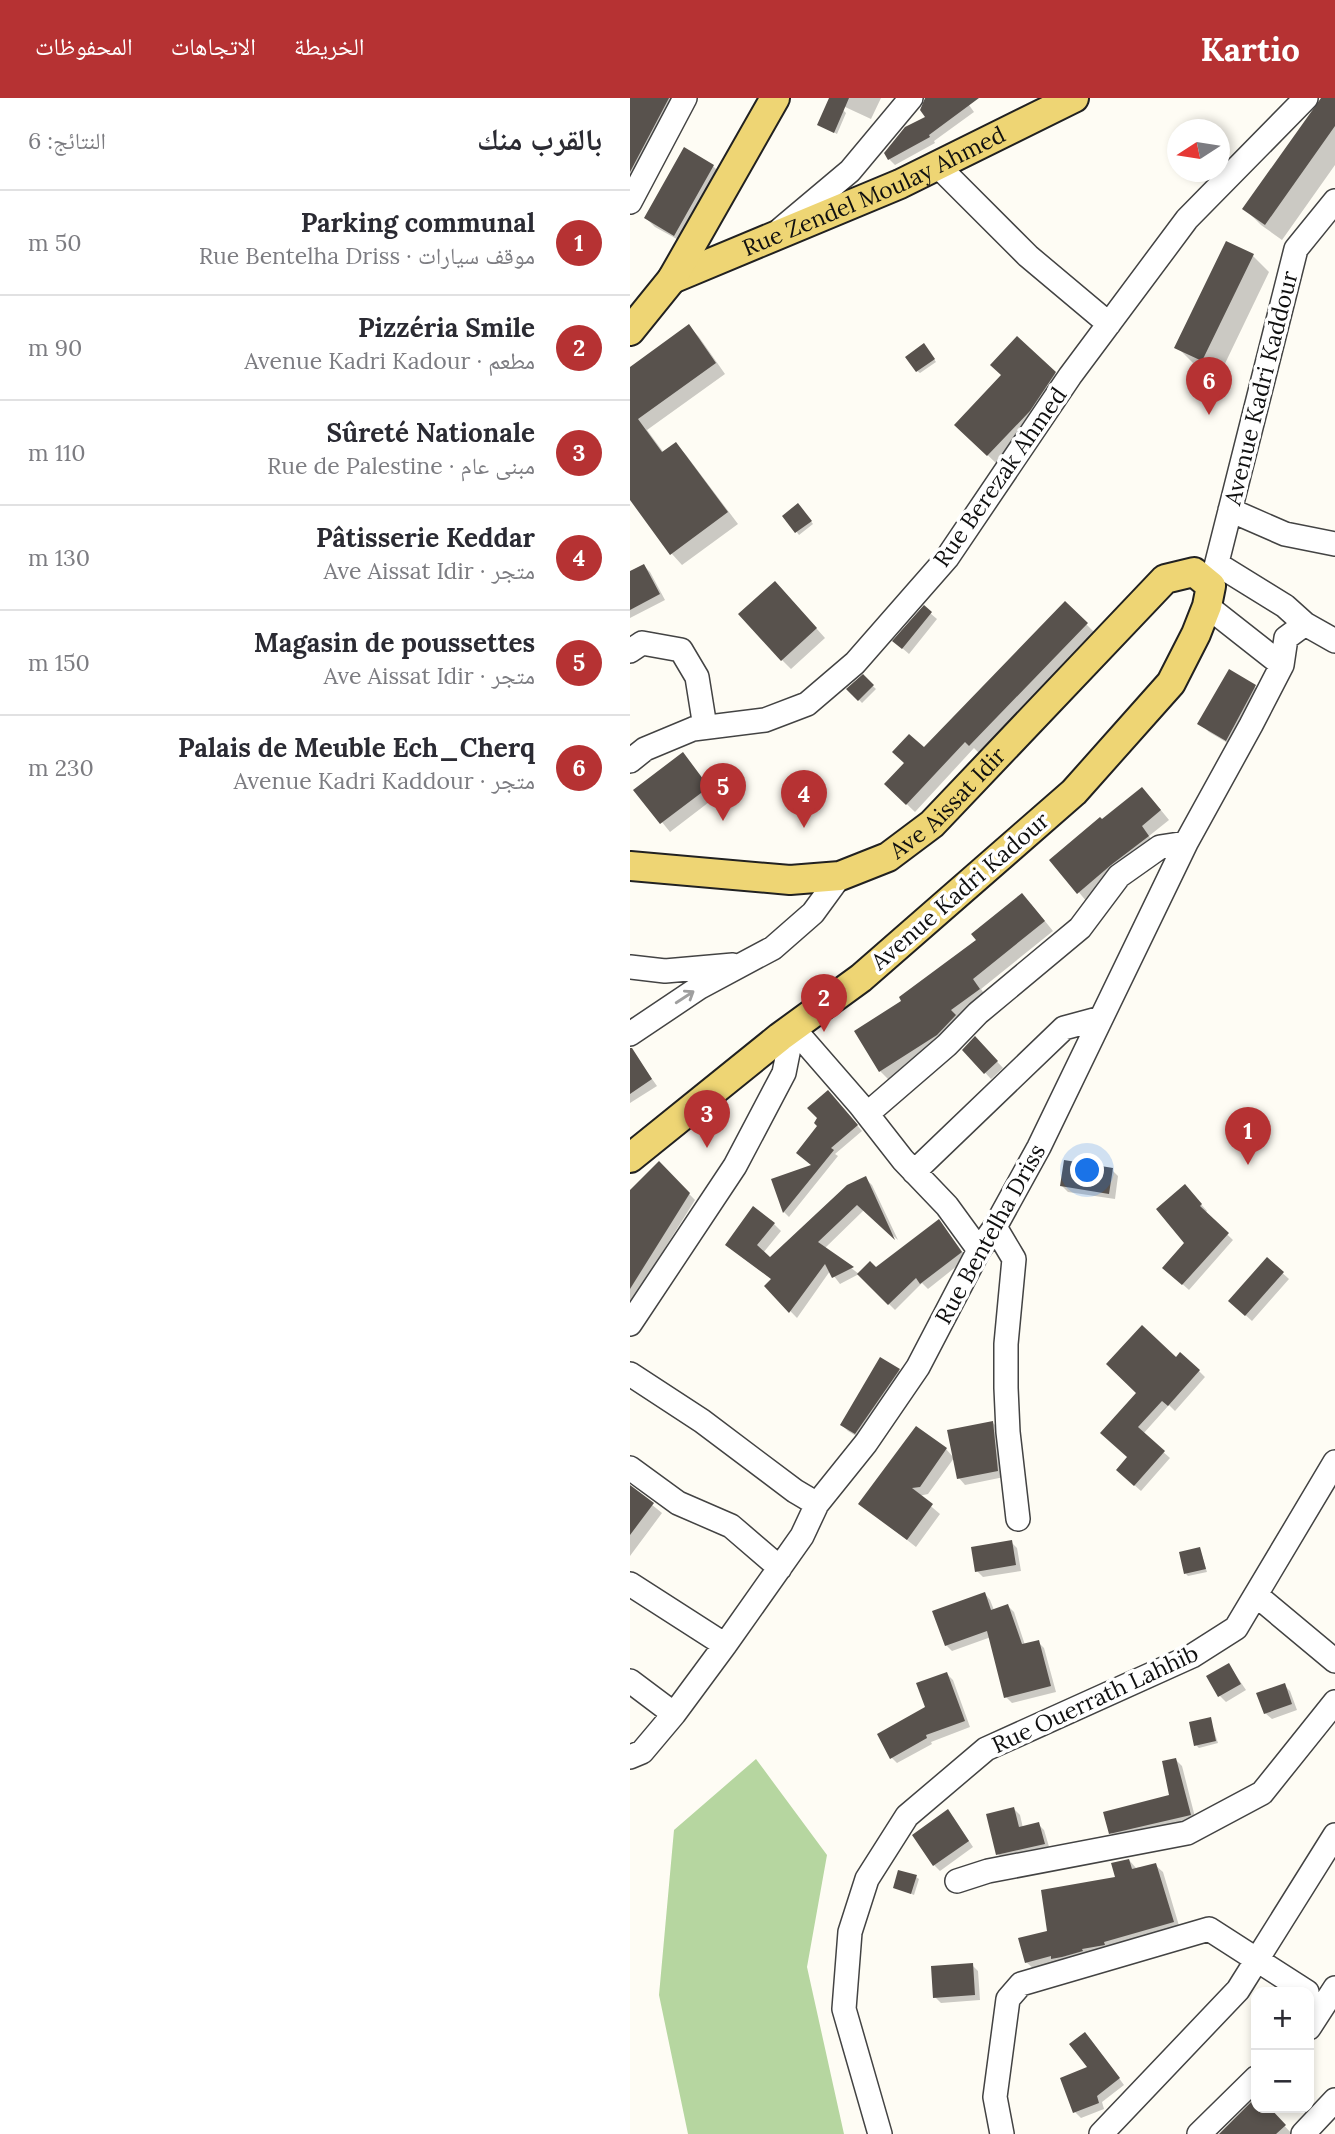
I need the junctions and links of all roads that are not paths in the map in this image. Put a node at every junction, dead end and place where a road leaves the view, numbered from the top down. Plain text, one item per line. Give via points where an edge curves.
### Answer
1 (685, 98) edge
2 (775, 98) edge
3 (911, 98) edge
4 (1074, 98) edge
5 (1306, 98) edge
6 (938, 166) junction
7 (1335, 201) edge
8 (630, 202) edge
9 (770, 239) junction
10 (672, 279) junction
11 (1109, 324) junction
12 (630, 331) edge
13 (1230, 510) junction
14 (1335, 544) edge
15 (1207, 582) junction
16 (1305, 624) junction
17 (1335, 642) edge
18 (630, 652) edge
19 (1282, 665) junction
20 (705, 727) junction
21 (630, 761) edge
22 (1186, 843) junction
23 (630, 866) edge
24 (840, 876) junction
25 (743, 964) junction
26 (630, 967) edge
27 (1101, 1018) junction
28 (793, 1028) junction
29 (630, 1034) edge
30 (867, 1114) junction
31 (630, 1158) edge
32 (914, 1172) junction
33 (995, 1227) junction
34 (979, 1250) junction
35 (630, 1324) edge
36 (630, 1374) edge
37 (1335, 1462) edge
38 (630, 1468) edge
39 (817, 1504) junction
40 (1018, 1519) dead end
41 (780, 1568) junction
42 (630, 1584) edge
43 (1256, 1595) junction
44 (725, 1645) junction
45 (1335, 1661) edge
46 (630, 1681) edge
47 (1335, 1702) edge
48 (674, 1714) junction
49 (630, 1757) edge
50 (1335, 1835) edge
51 (957, 1881) dead end
52 (1257, 1959) junction
53 (1322, 1998) edge
54 (1314, 2016) edge
55 (1251, 2083) edge
56 (1335, 2100) edge
57 (880, 2134) edge
58 (1002, 2134) edge
59 (1101, 2134) edge
60 (1199, 2134) edge
61 (1303, 2134) edge

1 - 8 street
2 - 10 main road
3 - 9 street via 850,171
4 - 6 main road, Rue Zendel Moulay Ahmed
5 - 11 street, Rue Berezak Ahmed via 1186,219
6 - 9 main road, Rue Zendel Moulay Ahmed
6 - 11 street via 1028,256
7 - 13 street, Avenue Kadri Kaddour via 1296,249
9 - 10 main road, Rue Zendel Moulay Ahmed
10 - 12 main road
11 - 20 street, Rue Berezak Ahmed via 947,558 855,663 807,704 765,720
13 - 14 street via 1284,534
13 - 15 street, Avenue Kadri Kaddour
15 - 16 street via 1285,606
15 - 19 street
15 - 24 main road, Ave Aissat Idir via 1165,579 932,824 888,857
15 - 28 main road, Avenue Kadri Kadour via 1196,634 1171,683 1074,792 861,978
16 - 17 street
16 - 19 street, Rue Bentelha Driss via 1286,638
18 - 20 street via 642,643 681,650 697,677
19 - 22 street, Rue Bentelha Driss
20 - 21 street, Rue Berezak Ahmed via 645,749
22 - 27 street, Rue Bentelha Driss
22 - 30 street via 1160,847 1119,876 1080,928
23 - 24 main road, Ave Aissat Idir via 790,880
24 - 25 street via 813,913 773,948
25 - 26 street via 665,971
29 -> 25 street
27 - 32 street via 1064,1028
27 - 33 street, Rue Bentelha Driss via 1040,1147
28 - 30 street
28 - 31 main road, Avenue Kadri Kadour
28 - 35 street via 784,1073 735,1166
30 - 32 street
32 - 34 street via 947,1206
33 - 34 street, Rue Bentelha Driss
33 - 40 street via 1014,1259 1006,1388
34 - 39 street, Rue Bentelha Driss via 918,1367
36 - 39 street
37 - 43 street, Rue Ouerrath Lahhib
38 - 41 street via 678,1503 731,1526
39 - 41 street, Rue Bentelha Driss
41 - 44 street, Rue Bentelha Driss
42 - 44 street
43 - 45 street
43 - 57 street, Rue Ouerrath Lahhib via 1236,1628 1203,1649 986,1749 906,1816 867,1879 850,1933 844,2009
44 - 48 street, Rue Bentelha Driss
46 - 48 street
47 - 51 street via 1262,1793 1187,1833
48 - 49 street, Rue Bentelha Driss via 642,1752
50 - 52 street
52 - 53 street
52 - 58 street via 1209,1929 1021,1984 1007,1999 995,2098
52 - 59 street via 1238,1990
53 - 54 street
55 - 60 street
56 - 61 street

